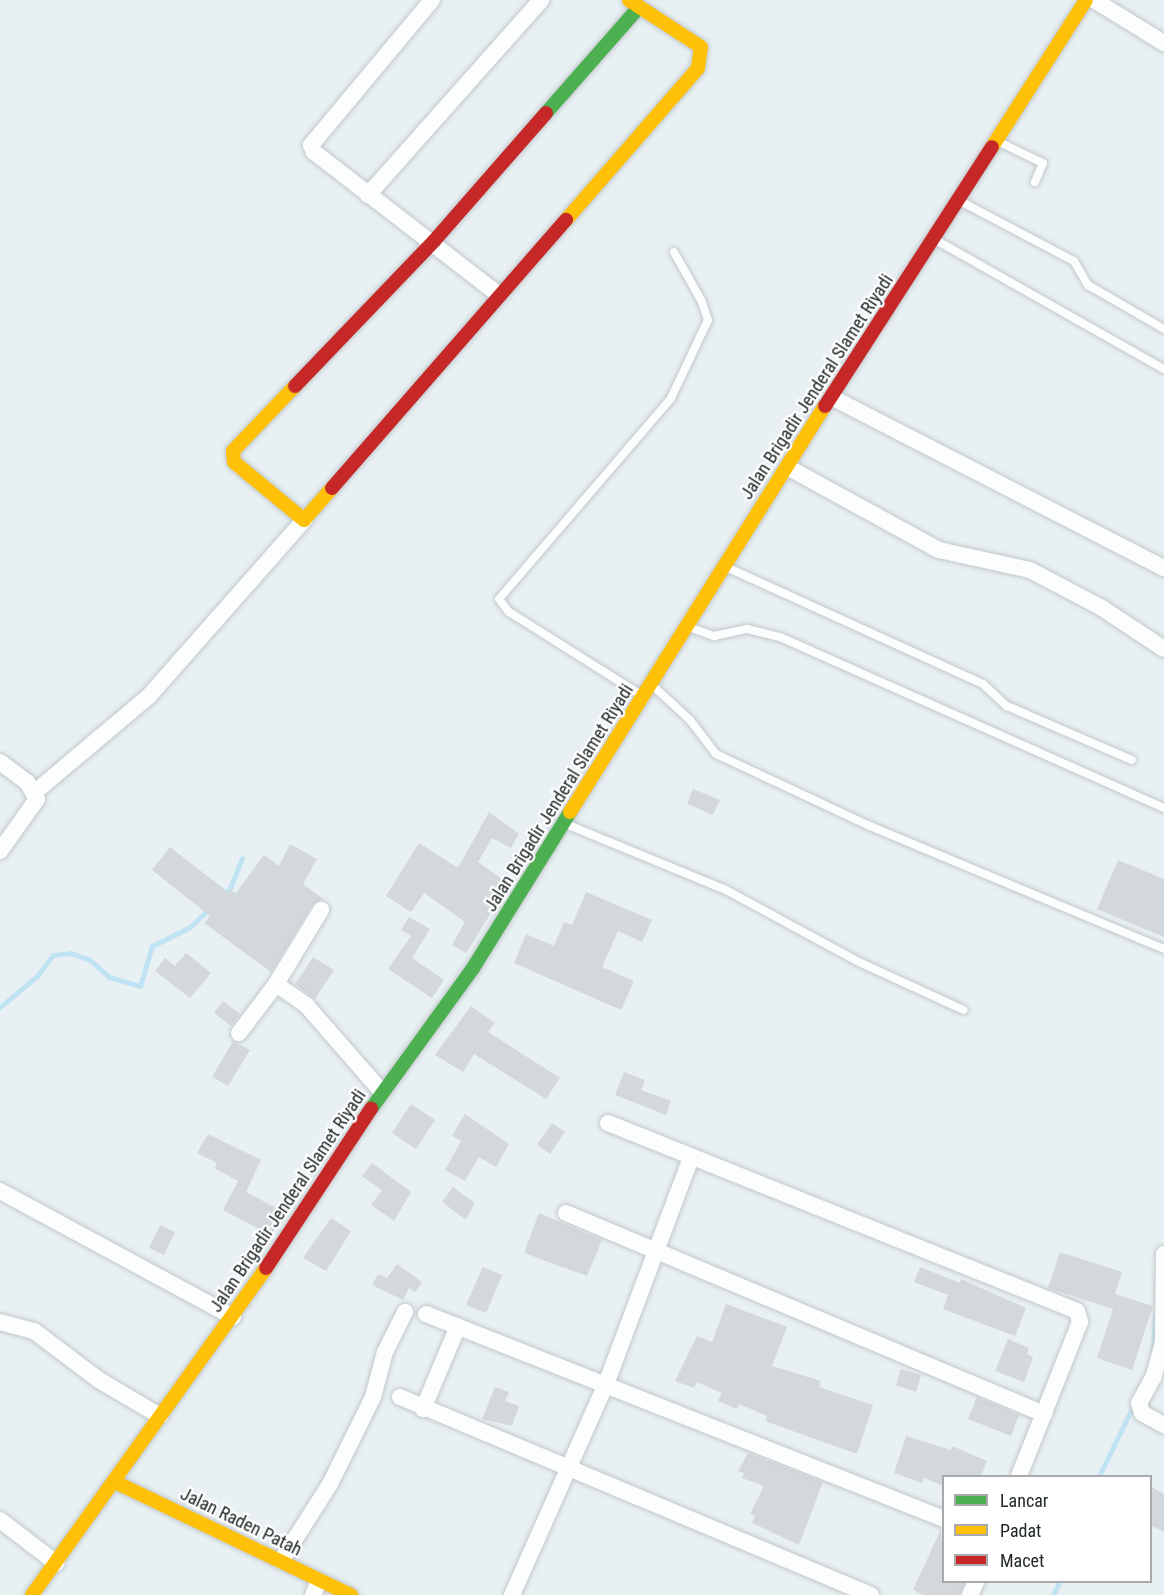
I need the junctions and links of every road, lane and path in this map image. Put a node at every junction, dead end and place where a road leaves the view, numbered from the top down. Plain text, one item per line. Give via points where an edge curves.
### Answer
1 (432, 0) edge
2 (541, 0) edge
3 (1086, 0) edge
4 (1094, 0) edge
5 (634, 3) edge
6 (1164, 43) edge
7 (994, 140) junction
8 (1035, 182) dead end
9 (368, 195) junction
10 (957, 199) junction
11 (933, 239) junction
12 (434, 241) junction
13 (674, 252) dead end
14 (498, 294) junction
15 (1164, 329) edge
16 (1164, 369) edge
17 (833, 398) junction
18 (789, 468) junction
19 (304, 520) junction
20 (724, 566) junction
21 (1164, 568) edge
22 (688, 627) junction
23 (1164, 649) edge
24 (652, 684) junction
25 (643, 697) junction
26 (1132, 760) dead end
27 (0, 762) edge
28 (35, 792) junction
29 (1164, 808) edge
30 (566, 824) junction
31 (0, 851) edge
32 (321, 910) dead end
33 (1164, 949) edge
34 (276, 984) junction
35 (964, 1010) dead end
36 (239, 1033) dead end
37 (382, 1092) junction
38 (608, 1123) dead end
39 (691, 1158) junction
40 (0, 1191) edge
41 (566, 1213) dead end
42 (658, 1253) junction
43 (1164, 1254) edge
44 (1163, 1302) edge
45 (405, 1312) dead end
46 (426, 1314) dead end
47 (233, 1317) junction
48 (0, 1322) edge
49 (458, 1326) junction
50 (1163, 1342) edge
51 (606, 1384) junction
52 (400, 1397) dead end
53 (423, 1409) junction
54 (1044, 1414) junction
55 (160, 1416) junction
56 (1164, 1425) edge
57 (568, 1470) junction
58 (1019, 1475) edge
59 (114, 1482) junction
60 (942, 1518) edge
61 (0, 1520) edge
62 (281, 1561) junction
63 (56, 1563) junction
64 (316, 1588) edge
65 (32, 1595) edge
66 (351, 1595) edge
67 (512, 1595) edge
68 (871, 1595) edge

1 - 9 street via 311,145 314,152
2 - 9 street
3 - 7 main road, Jalan Brigadir Jenderal Slamet Riyadi
4 - 6 street
5 - 12 main road
5 - 14 main road via 701,47 698,68
7 - 8 lane via 1043,163
7 - 10 main road, Jalan Brigadir Jenderal Slamet Riyadi
9 - 12 street
10 - 11 main road, Jalan Brigadir Jenderal Slamet Riyadi
10 - 15 lane via 1074,261 1088,285
11 - 16 lane
11 - 17 main road, Jalan Brigadir Jenderal Slamet Riyadi
12 - 14 street
12 - 19 main road via 233,451 234,462
13 - 25 lane via 702,300 708,320 671,398 499,598 509,612
14 - 19 main road
17 - 18 main road, Jalan Brigadir Jenderal Slamet Riyadi
17 - 21 street
18 - 20 main road, Jalan Brigadir Jenderal Slamet Riyadi
18 - 23 street via 939,550 1030,570 1102,608
19 - 28 street via 149,696
20 - 22 main road, Jalan Brigadir Jenderal Slamet Riyadi
20 - 26 lane via 983,684 1008,706
22 - 24 main road, Jalan Brigadir Jenderal Slamet Riyadi
22 - 29 lane via 714,636 747,629 780,638
24 - 25 main road, Jalan Brigadir Jenderal Slamet Riyadi
24 - 33 lane via 690,720 716,754 870,826
25 - 30 main road, Jalan Brigadir Jenderal Slamet Riyadi
27 - 28 street
28 - 31 street via 35,804
30 - 35 lane via 723,889 859,962
30 - 37 main road, Jalan Brigadir Jenderal Slamet Riyadi via 473,968
32 - 34 street
34 - 36 street
34 - 37 street via 307,1006
37 - 47 main road, Jalan Brigadir Jenderal Slamet Riyadi
38 - 39 street
39 - 42 street
39 - 54 street via 1077,1311 1080,1322
40 - 47 street
41 - 42 street
42 - 51 street
42 - 54 street
43 - 44 street
44 - 50 street
45 - 62 street via 385,1352 373,1396 330,1484
46 - 49 street
47 - 55 main road, Jalan Brigadir Jenderal Slamet Riyadi
48 - 55 street via 34,1331 99,1380
49 - 51 street
49 - 53 street
50 - 56 street via 1154,1376 1139,1403 1142,1413
51 - 57 street
51 - 60 street
52 - 53 street
53 - 57 street
54 - 58 street
55 - 59 main road, Jalan Brigadir Jenderal Slamet Riyadi
57 - 67 street
57 - 68 street
59 - 62 main road, Jalan Raden Patah
59 - 63 main road, Jalan Brigadir Jenderal Slamet Riyadi
61 - 63 street
62 - 64 main road, Jalan Raden Patah
63 - 65 main road, Jalan Brigadir Jenderal Slamet Riyadi
64 - 66 main road, Jalan Raden Patah

